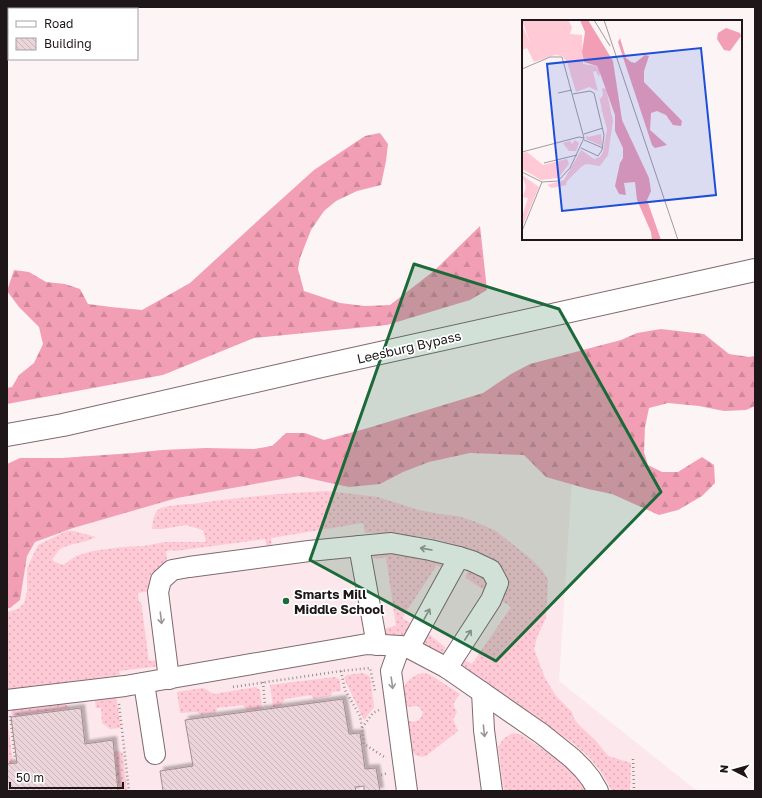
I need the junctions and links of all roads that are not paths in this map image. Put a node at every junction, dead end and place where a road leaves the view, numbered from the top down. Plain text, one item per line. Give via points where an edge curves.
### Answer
1 (755, 270) edge
2 (63, 425) junction
3 (7, 436) edge
4 (7, 442) edge
5 (359, 546) junction
6 (459, 557) junction
7 (377, 645) junction
8 (404, 647) junction
9 (447, 668) junction
10 (169, 679) junction
11 (144, 683) junction
12 (482, 692) junction
13 (8, 700) edge
14 (155, 754) dead end
15 (407, 791) edge
16 (492, 791) edge
17 (598, 791) edge

1 - 2 highway, Leesburg Bypass
2 - 3 highway, Leesburg Bypass
2 - 4 highway, Leesburg Bypass
6 -> 5 lane via 391,543
5 - 7 lane
5 -> 10 lane via 172,570 161,580 158,592
8 -> 6 lane
9 -> 6 lane via 491,600 498,583 491,570
7 - 8 lane
7 - 10 lane via 367,644
8 - 9 lane
8 -> 15 lane via 391,671
9 - 12 lane
10 - 11 lane
11 - 13 lane
11 - 14 lane
12 -> 16 lane
12 - 17 lane via 572,758

